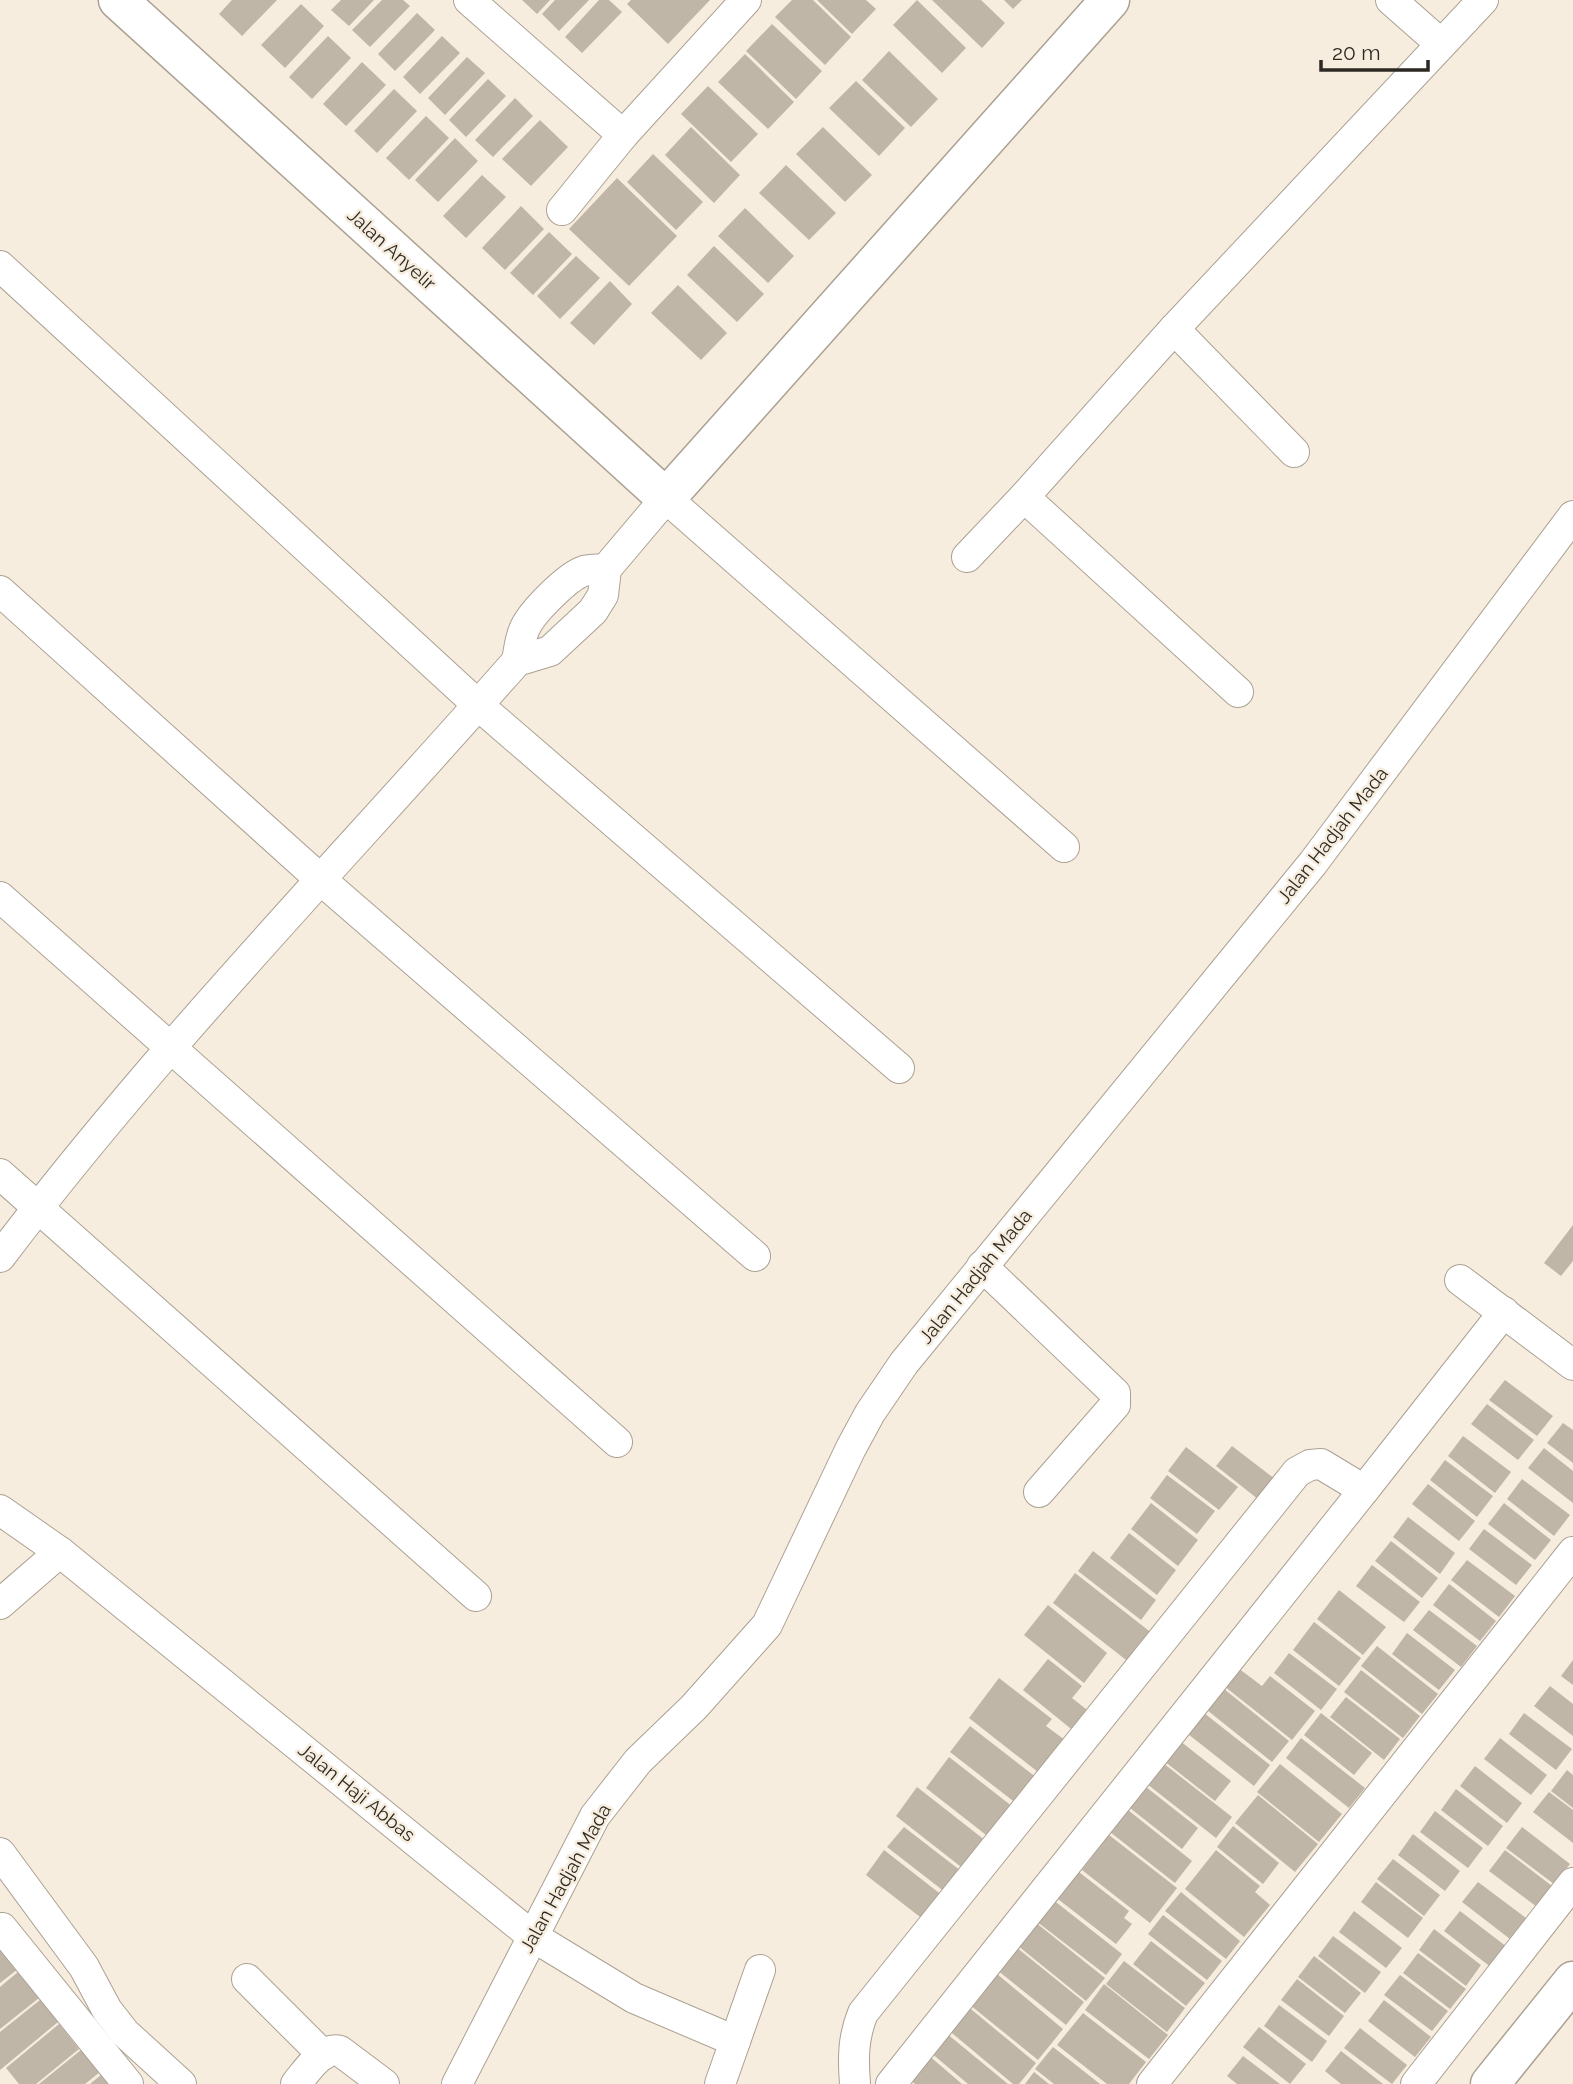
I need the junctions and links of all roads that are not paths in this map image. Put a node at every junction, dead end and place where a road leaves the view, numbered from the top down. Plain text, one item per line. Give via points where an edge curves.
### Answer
1 (118, 0) edge
2 (469, 0) edge
3 (746, 0) edge
4 (1110, 0) edge
5 (1391, 0) edge
6 (1469, 5) edge
7 (1441, 44) junction
8 (623, 135) junction
9 (562, 210) dead end
10 (0, 266) edge
11 (1174, 329) junction
12 (1294, 452) dead end
13 (1024, 497) junction
14 (666, 498) junction
15 (1573, 516) edge
16 (967, 557) dead end
17 (606, 569) junction
18 (0, 591) edge
19 (517, 661) junction
20 (1238, 692) dead end
21 (478, 705) junction
22 (1064, 847) dead end
23 (320, 879) junction
24 (0, 897) edge
25 (170, 1048) junction
26 (899, 1068) dead end
27 (0, 1174) edge
28 (38, 1206) junction
29 (755, 1256) dead end
30 (0, 1257) edge
31 (982, 1266) junction
32 (1461, 1280) dead end
33 (1504, 1312) junction
34 (1573, 1365) edge
35 (617, 1442) dead end
36 (1364, 1490) junction
37 (1039, 1492) dead end
38 (0, 1510) edge
39 (60, 1552) junction
40 (1573, 1552) edge
41 (476, 1595) dead end
42 (0, 1604) edge
43 (0, 1853) edge
44 (1573, 1883) edge
45 (2, 1928) dead end
46 (532, 1936) junction
47 (760, 1970) dead end
48 (247, 1979) dead end
49 (1573, 1981) edge
50 (735, 2041) junction
51 (323, 2055) junction
52 (128, 2084) edge
53 (181, 2084) edge
54 (296, 2084) edge
55 (384, 2084) edge
56 (457, 2084) edge
57 (720, 2084) edge
58 (855, 2084) edge
59 (891, 2084) edge
60 (1152, 2084) edge
61 (1416, 2084) edge
62 (1490, 2084) edge

1 - 14 street, Jalan Anyelir
2 - 8 street
3 - 8 street
4 - 14 street
5 - 7 street
6 - 7 street
7 - 11 street
8 - 9 street
10 - 21 street
11 - 12 street
11 - 13 street
13 - 16 street
13 - 20 street
14 - 17 street
14 - 22 street
15 - 31 street, Jalan Hadjah Mada via 1313,863
17 - 19 street via 603,595 593,611 550,651
17 - 19 street via 583,571 559,588 525,628
18 - 23 street
19 - 21 street
21 - 23 street
21 - 26 street
23 - 25 street
23 - 29 street
24 - 25 street
25 - 28 street
25 - 35 street
27 - 28 street
28 - 30 street
28 - 41 street
31 - 37 street via 1115,1393 1115,1405
31 - 46 street, Jalan Hadjah Mada via 870,1413 767,1625 638,1761 595,1816
32 - 33 street
33 - 34 street
33 - 36 street
36 - 58 street via 1321,1464 1297,1472 863,2013 855,2032
36 - 59 street
38 - 39 street, Jalan Haji Abbas
39 - 42 street
39 - 46 street, Jalan Haji Abbas
40 - 60 street
43 - 53 street via 84,1967 125,2033
44 - 61 street
45 - 52 street
46 - 50 street, Jalan Haji Abbas via 634,1998
46 - 56 street, Jalan Hadjah Mada
47 - 50 street
48 - 51 street
49 - 62 street
50 - 57 street
51 - 54 street
51 - 55 street via 340,2051

